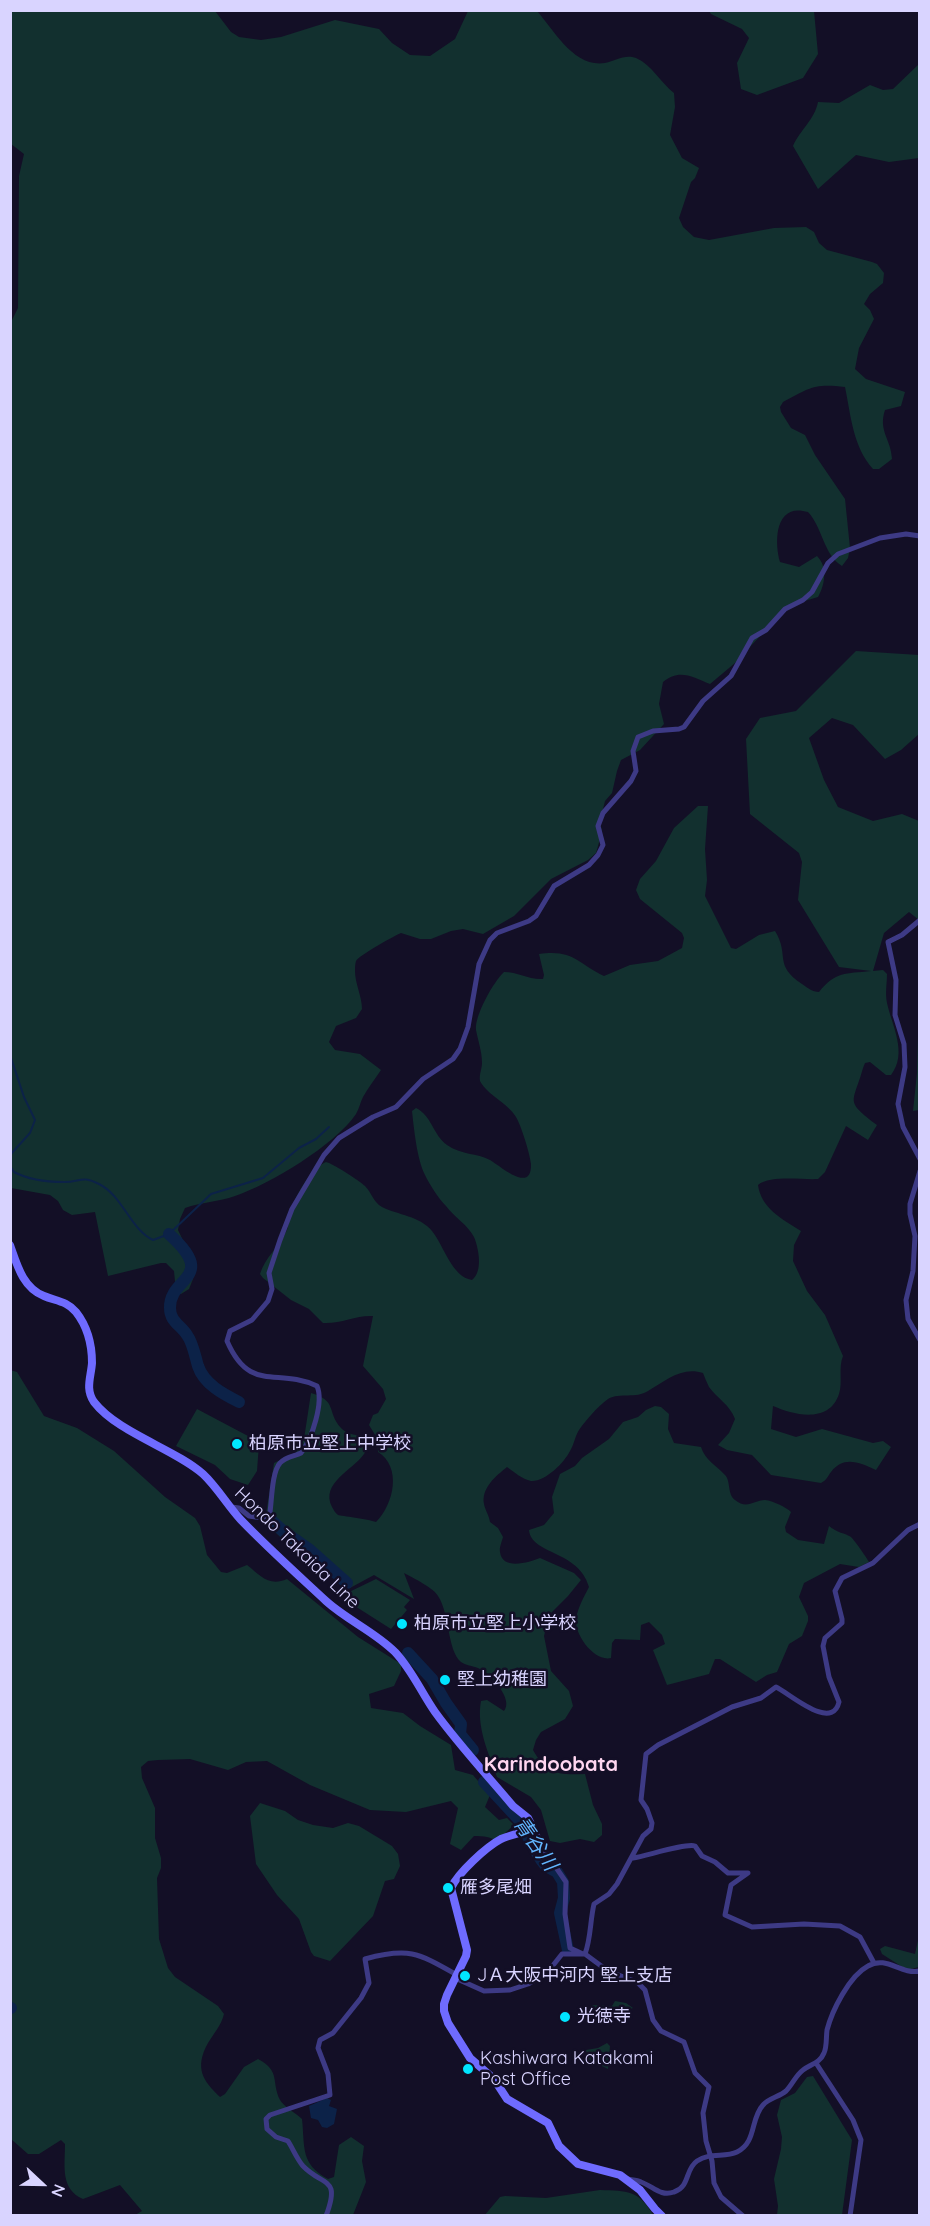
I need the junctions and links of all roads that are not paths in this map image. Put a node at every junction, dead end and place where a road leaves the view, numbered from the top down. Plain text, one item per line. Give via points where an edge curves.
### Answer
1 (920, 536) edge
2 (920, 920) edge
3 (920, 1160) edge
4 (920, 1171) edge
5 (10, 1245) edge
6 (920, 1340) edge
7 (229, 1507) junction
8 (920, 1524) edge
9 (527, 1829) junction
10 (633, 1858) junction
11 (584, 1954) junction
12 (874, 1963) junction
13 (920, 1971) edge
14 (456, 1976) junction
15 (816, 2063) junction
16 (709, 2155) junction
17 (627, 2179) junction
18 (326, 2216) edge
19 (662, 2216) edge
20 (742, 2216) edge
21 (850, 2216) edge

1 - 7 street via 880,538 838,554 828,563 812,592 752,638 731,676 703,701 684,727 638,737 633,751 636,771 603,813 598,826 603,845 598,855 554,886 536,916 490,939 479,964 468,1027 453,1059 423,1079 396,1107 339,1138 324,1155 292,1209 280,1240 269,1273 272,1289 268,1302 252,1320 230,1331 227,1341 242,1367 251,1372 317,1386 320,1400 313,1428 301,1453 279,1464 273,1475 269,1519
2 - 3 street via 888,942 896,980 895,1015 904,1044 905,1067 898,1104 903,1127
4 - 6 street via 910,1204 915,1236 906,1299 908,1319
5 - 7 main road, Hondo Takaida Line via 19,1272 33,1290 65,1302 80,1318 91,1349 88,1384 94,1402 115,1420 195,1468
7 - 9 main road, Hondo Takaida Line via 340,1614 394,1651 413,1673 437,1715 513,1806 528,1818
8 - 10 street via 899,1537 873,1563 842,1578 835,1591 843,1619 825,1638 823,1646 839,1702 835,1710 811,1710 776,1687 646,1754 641,1800 652,1823
9 - 11 street via 536,1828 542,1847 566,1882 570,1948
9 - 14 main road via 488,1848 451,1888 467,1950
10 - 11 street via 609,1894 594,1904 590,1940
10 - 12 street via 688,1844 695,1846 702,1856 728,1873 748,1873 731,1885 725,1915 752,1927 840,1926 860,1937
11 - 14 street via 562,1954 547,1973 510,1990 484,1991
11 - 16 street via 608,1971 637,1982 645,1990 653,2020 661,2031 684,2042 695,2073 709,2087 703,2113
12 - 13 street via 885,1962 912,1973
12 - 15 street via 865,1967 838,2001 830,2020 825,2052
14 - 17 main road via 444,2011 470,2058 494,2079 507,2099 548,2123 559,2146 578,2164
14 - 18 street via 422,1955 401,1952 365,1959 369,1983 361,1998 333,2033 320,2040 318,2048 328,2074 330,2095 266,2119 267,2129 288,2141 301,2164 330,2187 332,2198
15 - 16 street via 802,2070 785,2091 764,2103 757,2112 750,2140 743,2147 735,2153
15 - 21 street via 853,2120 861,2140
16 - 17 street via 693,2164 683,2188 677,2192 662,2193
16 - 20 street via 717,2192
17 - 19 main road

